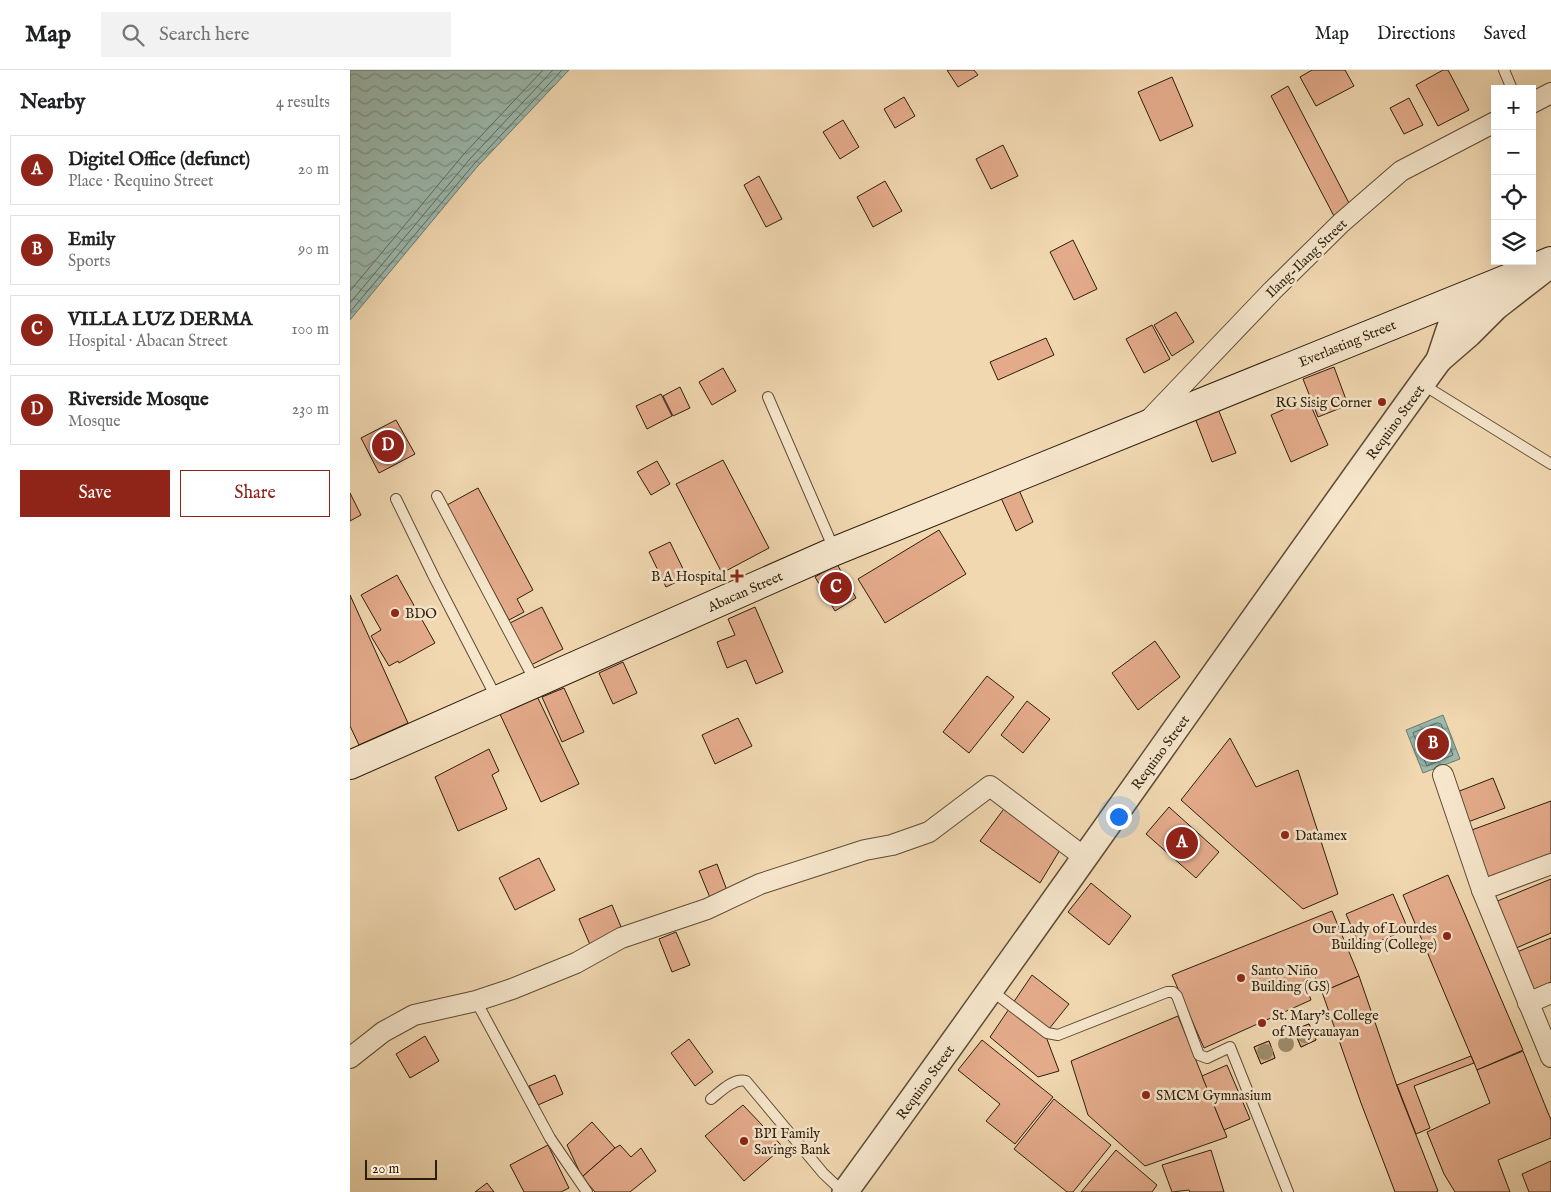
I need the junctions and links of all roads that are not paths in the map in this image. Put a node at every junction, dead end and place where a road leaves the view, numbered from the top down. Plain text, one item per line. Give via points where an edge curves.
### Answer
1 (1504, 70) edge
2 (1510, 85) edge
3 (1551, 93) edge
4 (1536, 101) edge
5 (1491, 124) edge
6 (1551, 263) edge
7 (1485, 287) junction
8 (1439, 360) junction
9 (1422, 384) junction
10 (768, 397) dead end
11 (1144, 426) junction
12 (1551, 464) edge
13 (437, 496) dead end
14 (396, 499) dead end
15 (835, 551) junction
16 (536, 683) junction
17 (497, 700) junction
18 (351, 762) edge
19 (1443, 775) dead end
20 (1084, 857) junction
21 (1551, 864) edge
22 (1482, 890) junction
23 (992, 990) junction
24 (1551, 994) edge
25 (476, 1001) junction
26 (1528, 1002) junction
27 (1551, 1057) edge
28 (350, 1058) edge
29 (710, 1099) dead end
30 (587, 1192) edge
31 (844, 1192) edge
32 (1288, 1192) edge

1 - 2 lane
3 - 4 street
5 - 11 street, Ilang-Ilang Street via 1401,171 1341,223
6 - 7 main road, Everlasting Street
6 - 8 street, Requino Street via 1496,307
7 - 8 street, Requino Street via 1450,327
7 - 11 main road, Everlasting Street
8 - 9 street, Requino Street
9 - 12 lane
9 - 20 street, Requino Street
10 - 15 lane
11 - 15 main road, Abacan Street
13 - 16 lane
14 - 17 lane
15 - 16 main road, Abacan Street
16 - 17 main road, Abacan Street
17 - 18 main road, Abacan Street
19 - 22 street
20 - 23 street, Requino Street
20 - 25 street via 990,786 929,832 760,884 707,909 621,938 576,964
21 - 22 street
22 - 26 street
23 - 31 street, Requino Street
23 - 32 lane via 1047,1033 1058,1035 1173,992 1199,1055 1207,1058 1230,1047
24 - 26 street
25 - 28 street via 414,1015 383,1032
25 - 30 lane via 550,1138
26 - 27 street
29 - 31 lane via 734,1082 746,1081 823,1173

